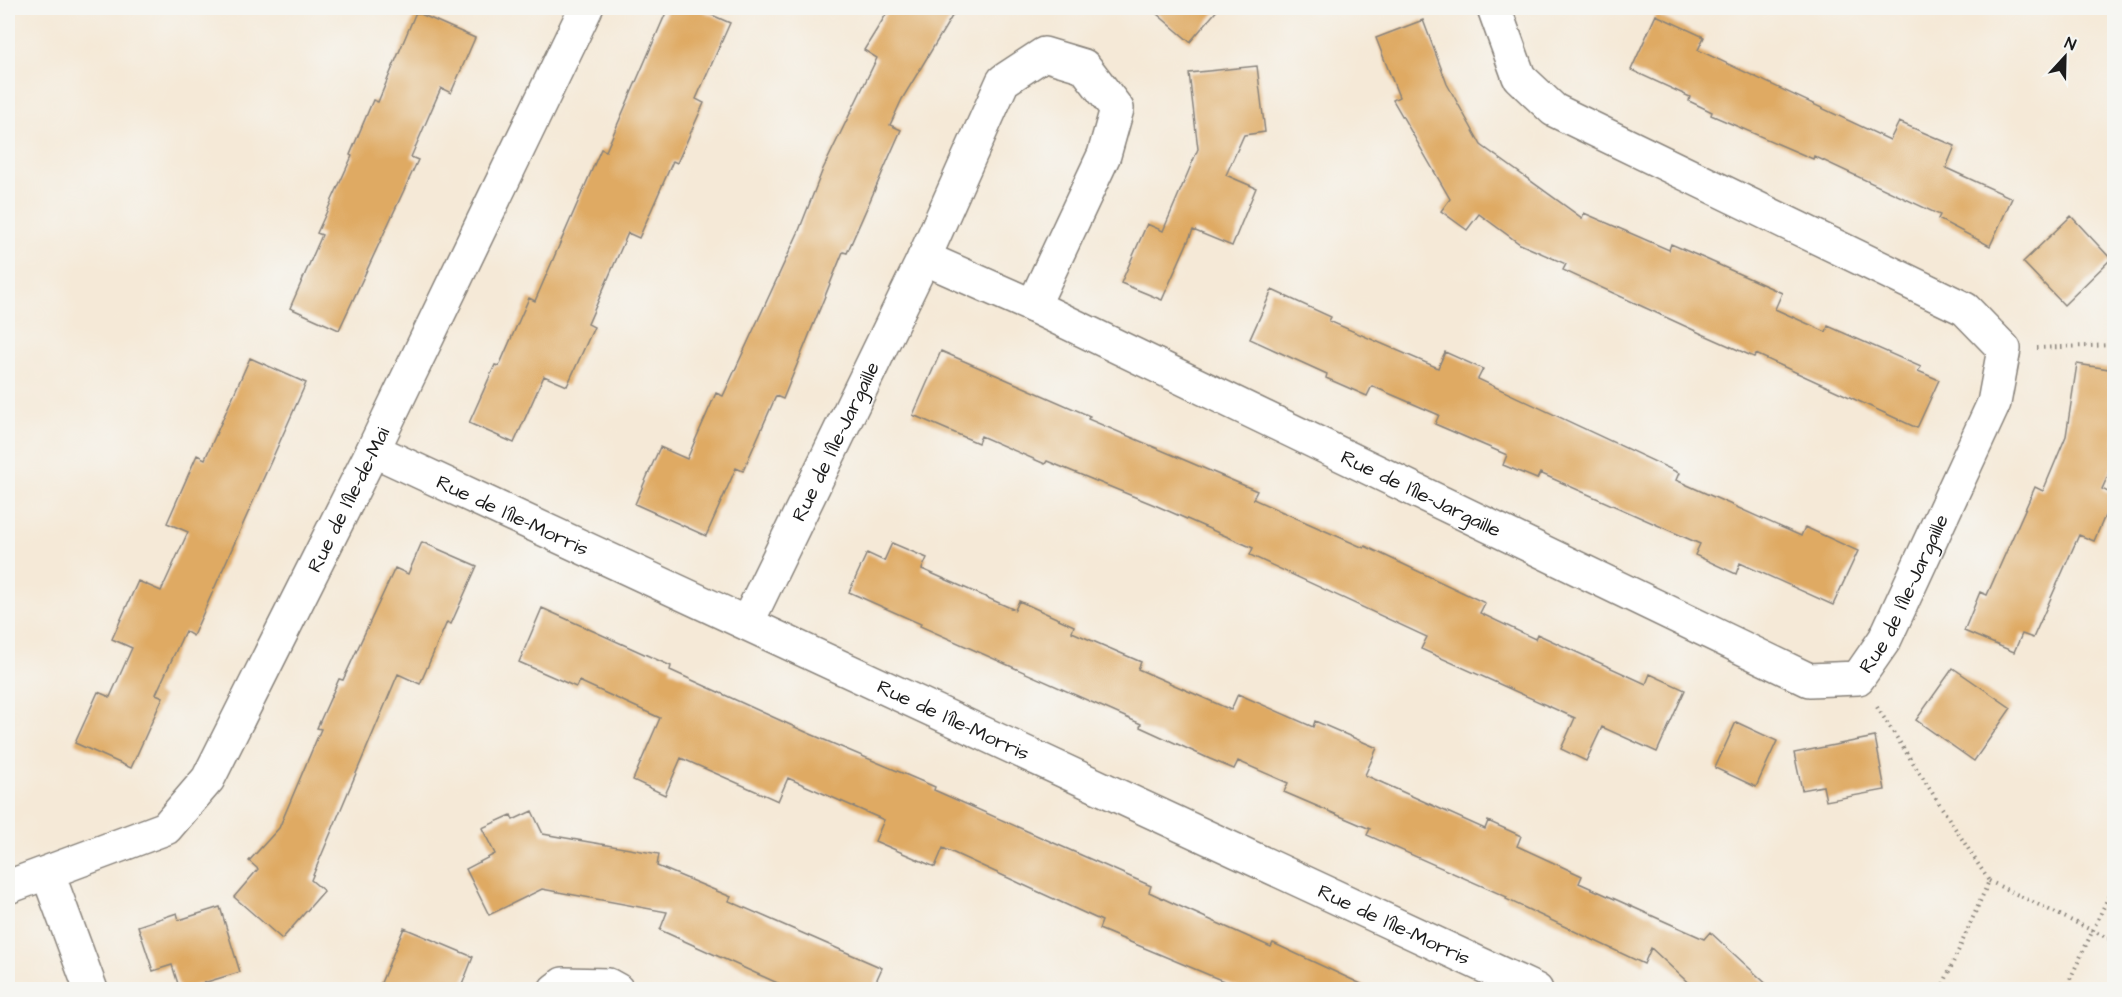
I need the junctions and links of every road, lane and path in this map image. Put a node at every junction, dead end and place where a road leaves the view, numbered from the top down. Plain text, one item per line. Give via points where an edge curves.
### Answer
1 (586, 8) edge
2 (1494, 8) edge
3 (924, 258) junction
4 (1032, 306) junction
5 (2115, 345) edge
6 (2004, 349) junction
7 (373, 450) junction
8 (747, 623) junction
9 (1858, 678) junction
10 (48, 874) junction
11 (1989, 880) junction
12 (2115, 885) edge
13 (8, 887) edge
14 (2093, 930) junction
15 (2115, 941) edge
16 (91, 990) edge
17 (555, 990) edge
18 (617, 990) edge
19 (1536, 990) edge
20 (1941, 990) edge
21 (2065, 990) edge

1 - 7 street, Rue de l'Île-de-Mai
2 - 6 street via 1519,77 1554,110 1965,309
3 - 4 street, Rue de l'Île-Jargaille
3 - 4 street, Rue de l'Île-Jargaille via 1003,81 1044,54 1084,66 1117,109 1104,155
3 - 8 street, Rue de l'Île-Jargaille
4 - 9 street, Rue de l'Île-Jargaille via 1809,680
5 - 6 path
6 - 9 street, Rue de l'Île-Jargaille via 1994,403 1885,639
7 - 8 street, Rue de l'Île-Morris
7 - 10 street, Rue de l'Île-de-Mai via 208,779 166,828
8 - 19 street, Rue de l'Île-Morris
9 - 11 path
10 - 13 street, Rue de l'Île-de-Mai
10 - 16 street
11 - 14 path
11 - 20 path
12 - 14 path
14 - 15 path
14 - 21 path
17 - 18 street via 563,984 608,985

